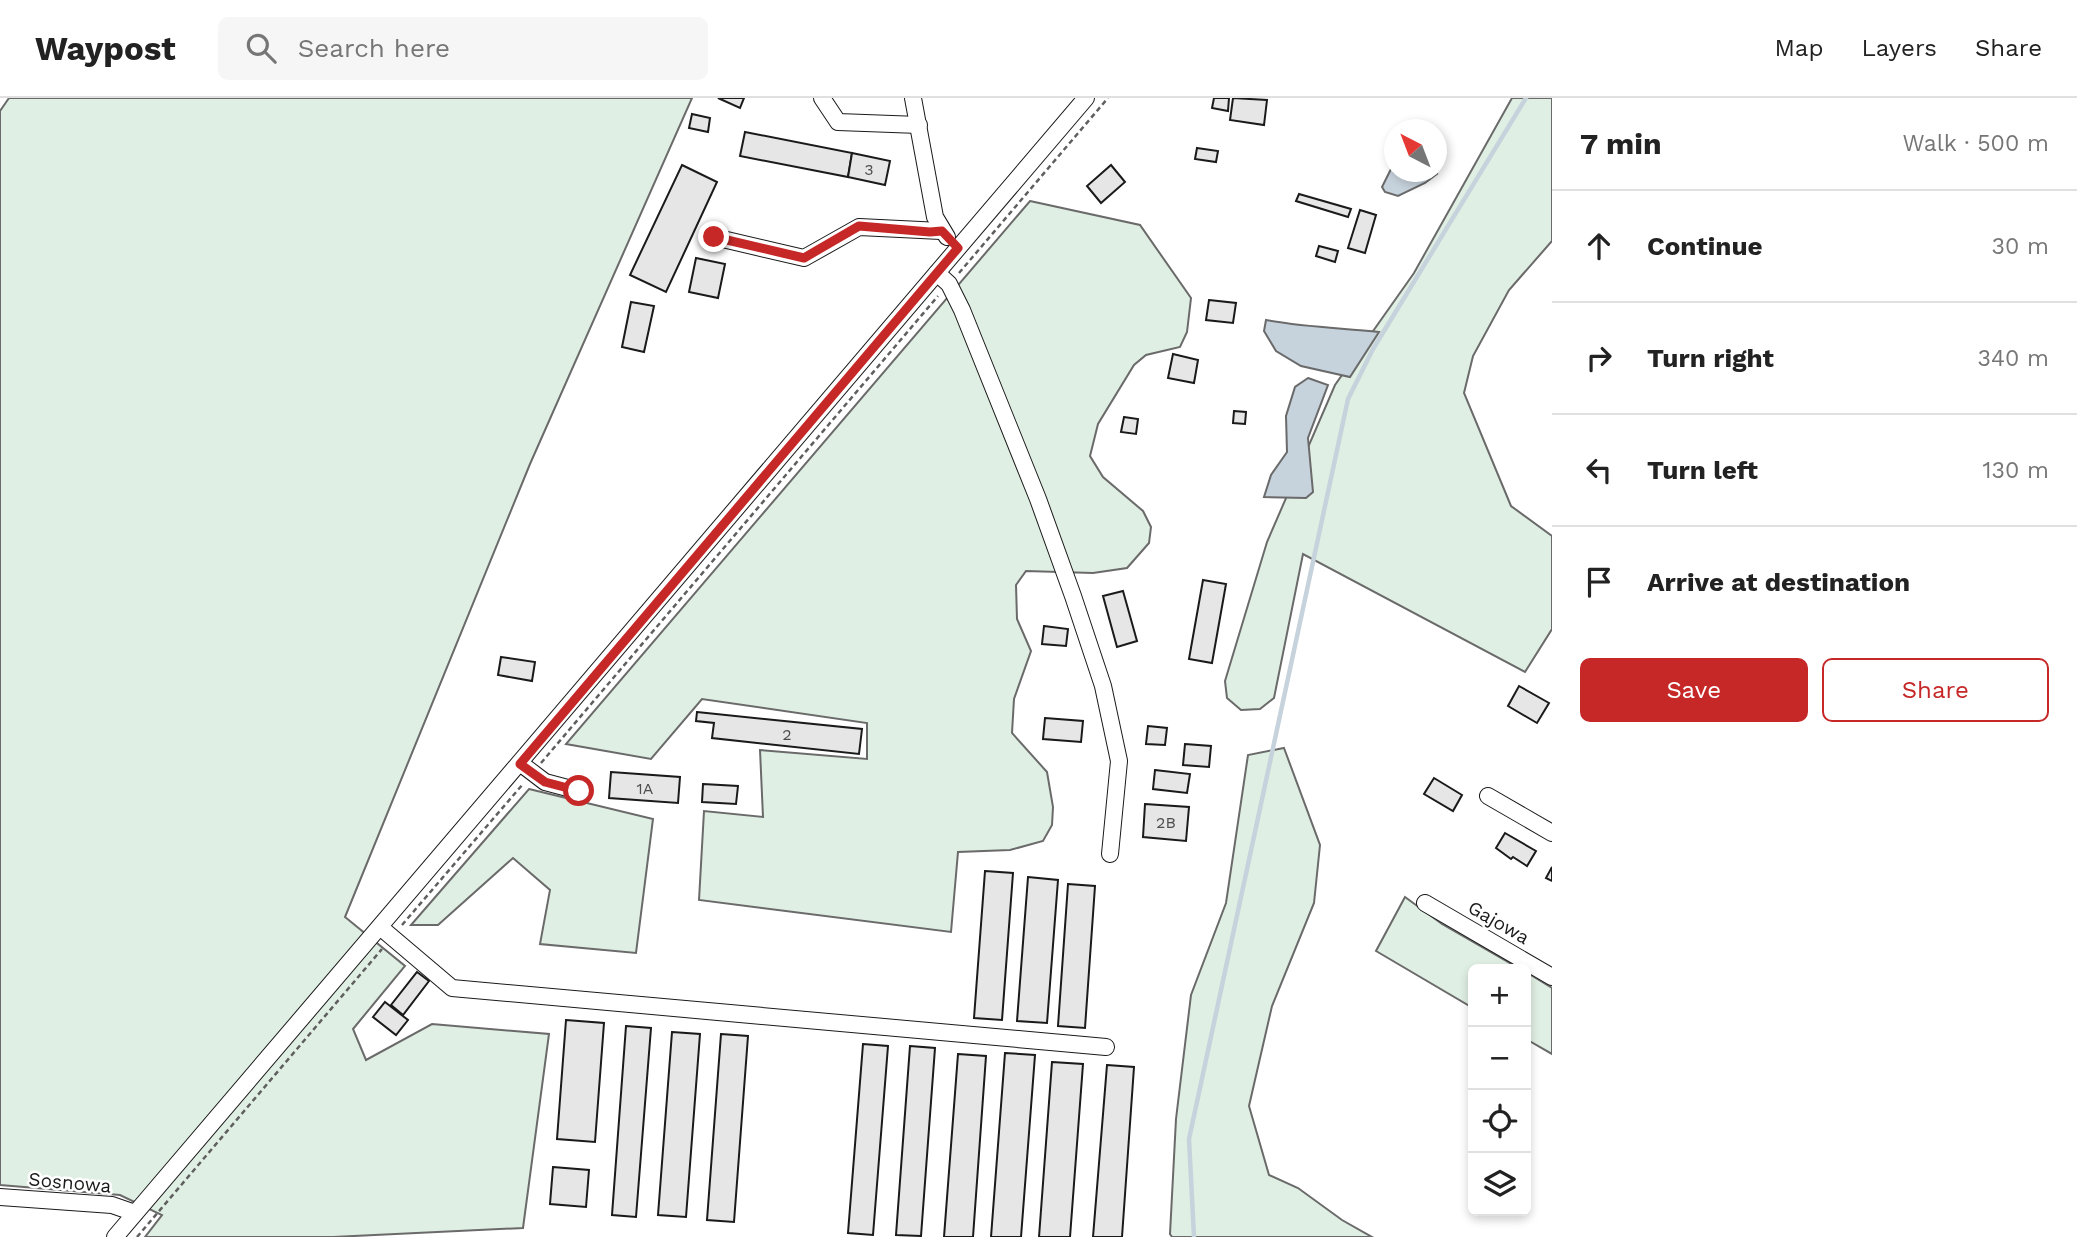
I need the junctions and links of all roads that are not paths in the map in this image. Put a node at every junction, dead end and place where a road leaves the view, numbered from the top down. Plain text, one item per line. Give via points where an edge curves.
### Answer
1 (822, 98) edge
2 (913, 98) edge
3 (1086, 98) edge
4 (919, 125) junction
5 (942, 231) junction
6 (714, 237) dead end
7 (958, 248) junction
8 (942, 284) junction
9 (520, 764) junction
10 (579, 791) dead end
11 (1488, 796) dead end
12 (1552, 833) edge
13 (1110, 854) dead end
14 (1425, 903) dead end
15 (380, 928) junction
16 (1552, 977) edge
17 (1106, 1047) dead end
18 (0, 1196) edge
19 (135, 1213) junction
20 (120, 1235) edge

1 - 4 street via 838,122
2 - 4 street
3 - 7 street
4 - 5 street via 935,217
5 - 6 street via 859,226 804,258
5 - 7 street
7 - 8 street
8 - 9 street
8 - 13 street via 962,310 1038,499 1103,686 1119,761
9 - 10 street via 545,782
9 - 15 street
11 - 12 street
14 - 16 street, Gajowa
15 - 17 street via 453,988
15 - 19 street
18 - 19 street, Sosnowa via 112,1205
19 - 20 street

